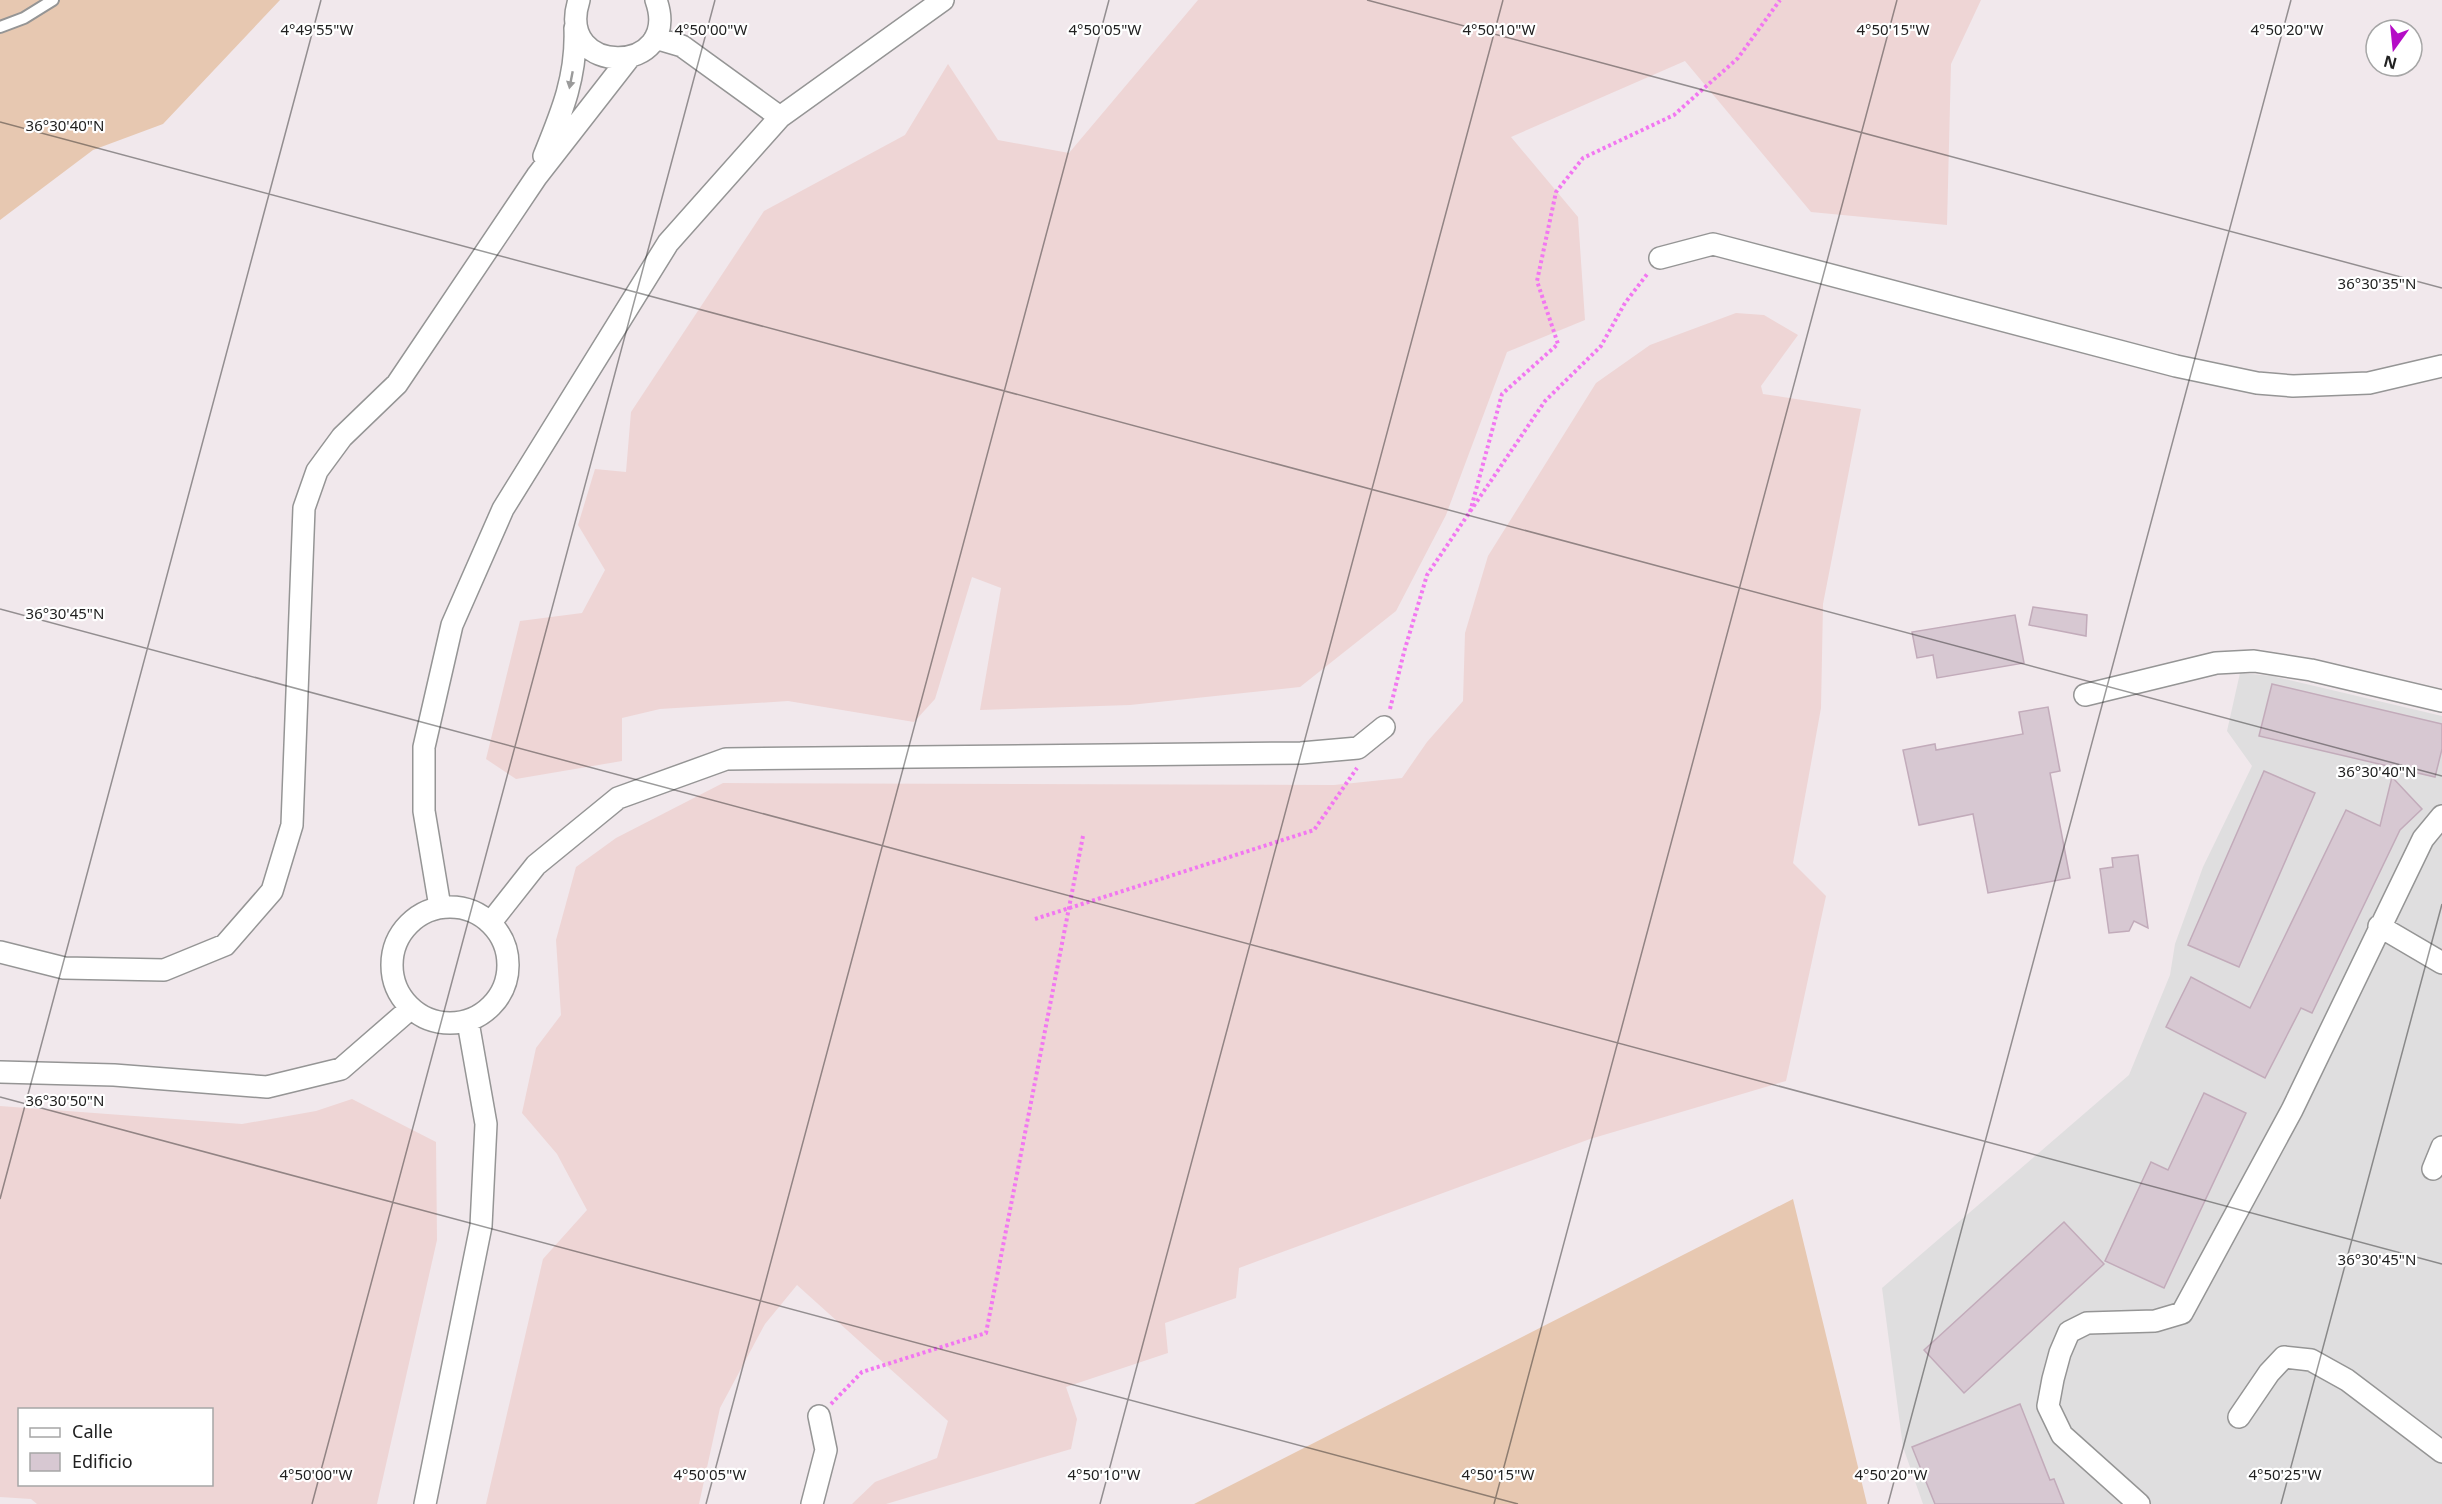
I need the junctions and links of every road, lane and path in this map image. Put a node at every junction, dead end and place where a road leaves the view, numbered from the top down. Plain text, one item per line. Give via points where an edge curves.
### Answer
1 (53, 0) edge
2 (579, 0) edge
3 (656, 0) edge
4 (944, 0) edge
5 (1780, 0) edge
6 (575, 22) junction
7 (0, 27) edge
8 (655, 38) junction
9 (629, 58) junction
10 (780, 117) junction
11 (537, 176) junction
12 (1660, 258) joint
13 (2442, 366) edge
14 (1470, 512) junction
15 (2085, 695) dead end
16 (2442, 701) edge
17 (1384, 727) joint
18 (1358, 748) junction
19 (2442, 816) edge
20 (1083, 836) dead end
21 (440, 907) junction
22 (1069, 908) junction
23 (1035, 919) dead end
24 (491, 922) junction
25 (2379, 926) junction
26 (0, 952) edge
27 (2442, 963) edge
28 (410, 1009) junction
29 (468, 1022) junction
30 (0, 1072) edge
31 (2442, 1147) edge
32 (2433, 1169) dead end
33 (819, 1416) joint
34 (2239, 1417) dead end
35 (2442, 1452) edge
36 (425, 1504) edge
37 (812, 1504) edge
38 (2139, 1504) edge

1 - 7 lane
2 - 6 street
3 - 8 street via 660,11
4 - 10 street
5 - 14 path via 1738,58 1674,115 1583,158 1556,192 1537,281 1558,344 1502,394
6 - 9 street via 578,34 594,52 617,60
6 -> 11 street via 576,54 568,96
8 - 9 street
8 - 10 street via 682,46
9 - 11 street
10 - 21 street via 668,243 503,509 452,625 424,747 424,811
11 - 26 street via 397,384 342,437 317,471 304,508 292,825 272,891 225,945 164,970 64,968
12 - 13 street via 1713,244 2176,366 2257,383 2369,383
12 - 14 path via 1625,303 1601,346 1545,401
14 - 17 path via 1427,575
15 - 16 street via 2216,663 2254,661 2311,670
17 - 18 street
18 - 22 path via 1357,768 1314,830
18 - 24 street via 1301,753 726,759 618,798 536,865
19 - 25 street via 2423,839
20 - 22 path
21 - 24 street via 465,908
21 - 28 street via 420,915 404,928 393,950 392,975 399,995
22 - 23 path
22 - 33 path via 986,1333 862,1372
24 - 29 street via 502,936 509,960 508,981 493,1007
25 - 27 street
25 - 38 street via 2292,1110 2182,1313 2155,1321 2086,1323 2069,1332 2060,1353 2048,1406 2062,1435
28 - 29 street via 435,1022
28 - 30 street via 341,1069 267,1087
29 - 36 street via 486,1124 481,1226
31 - 32 street
33 - 37 street via 826,1450
34 - 35 street via 2284,1357 2311,1360 2347,1380

